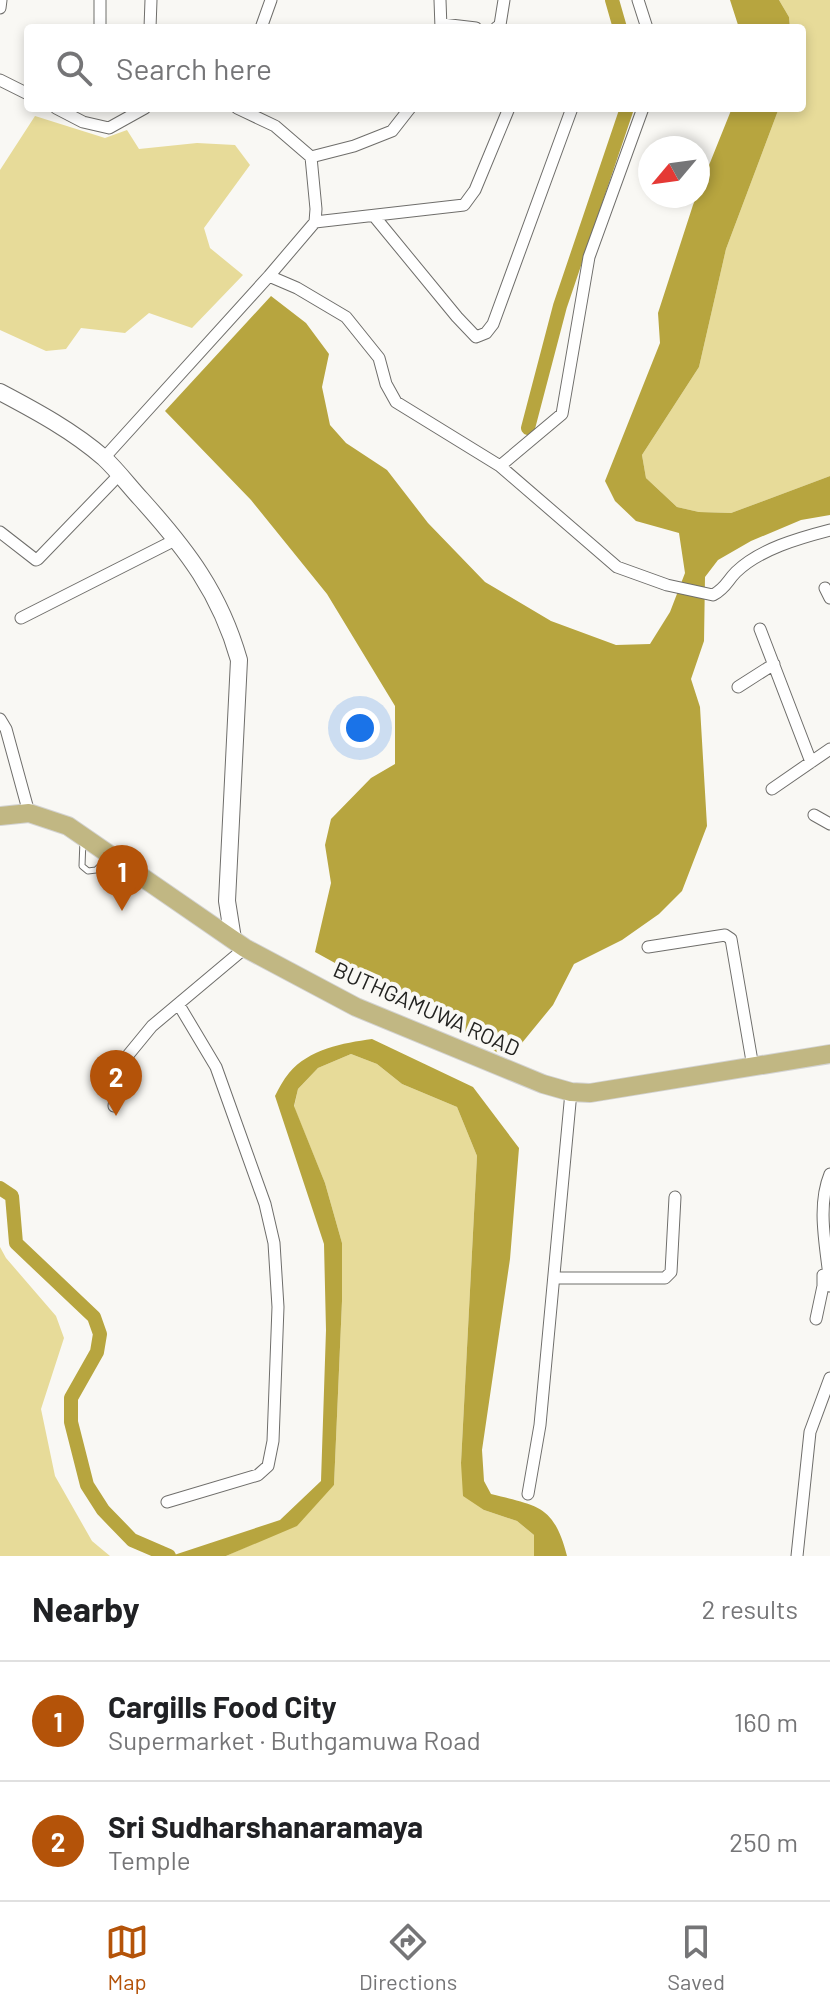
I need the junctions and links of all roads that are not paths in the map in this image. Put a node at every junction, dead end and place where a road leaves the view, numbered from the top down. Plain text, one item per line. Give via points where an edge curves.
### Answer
1 (1, 0) edge
2 (100, 0) edge
3 (151, 0) edge
4 (271, 0) edge
5 (440, 0) edge
6 (504, 0) edge
7 (638, 0) edge
8 (0, 8) edge
9 (100, 24) edge
10 (150, 24) edge
11 (262, 24) edge
12 (442, 24) edge
13 (500, 24) edge
14 (646, 24) edge
15 (0, 80) edge
16 (24, 92) edge
17 (64, 112) edge
18 (87, 112) edge
19 (137, 112) edge
20 (245, 112) edge
21 (407, 112) edge
22 (507, 112) edge
23 (571, 112) edge
24 (642, 112) edge
25 (83, 122) junction
26 (311, 157) junction
27 (374, 216) junction
28 (315, 222) junction
29 (269, 276) junction
30 (0, 392) edge
31 (104, 458) junction
32 (500, 466) junction
33 (119, 475) junction
34 (830, 530) edge
35 (0, 532) edge
36 (177, 539) junction
37 (21, 618) dead end
38 (760, 629) dead end
39 (774, 664) junction
40 (738, 687) dead end
41 (0, 719) edge
42 (830, 749) edge
43 (811, 762) junction
44 (772, 789) dead end
45 (29, 813) junction
46 (814, 815) dead end
47 (0, 816) edge
48 (830, 824) edge
49 (84, 836) junction
50 (111, 855) junction
51 (227, 901) junction
52 (201, 918) junction
53 (239, 943) junction
54 (648, 947) dead end
55 (179, 1005) junction
56 (830, 1054) edge
57 (753, 1067) junction
58 (571, 1092) junction
59 (114, 1106) dead end
60 (830, 1174) edge
61 (675, 1197) dead end
62 (824, 1215) junction
63 (830, 1231) edge
64 (555, 1278) junction
65 (830, 1286) edge
66 (816, 1319) dead end
67 (830, 1378) edge
68 (528, 1494) dead end
69 (167, 1502) dead end
70 (797, 1556) edge

1 - 8 street
2 - 9 street
3 - 10 street
4 - 11 street
5 - 12 street
6 - 13 street
7 - 14 street
15 - 16 street
17 - 25 street
18 - 25 street
19 - 25 street via 109,128
20 - 26 street via 275,126
21 - 26 street via 392,131
22 - 27 street via 464,205
23 - 27 street via 486,333 476,337
24 - 32 street via 589,257 562,414
26 - 28 street
27 - 28 street
28 - 29 street
29 - 31 street
29 - 32 street via 346,317 379,358 396,402
30 - 31 street
31 - 33 street
32 - 34 street via 617,567 713,595 765,552
33 - 35 street via 36,560
33 - 36 street
36 - 37 street
36 - 51 street via 213,594 239,660
38 - 39 street
39 - 40 street
39 - 43 street
41 - 45 street
42 - 43 street
43 - 44 street
45 - 47 main road, BUTHGAMUWA ROAD
45 - 49 main road, BUTHGAMUWA ROAD
46 - 48 street
49 - 50 main road, BUTHGAMUWA ROAD
49 - 50 lane via 81,860 88,871
50 - 52 main road, BUTHGAMUWA ROAD
51 - 52 street
51 - 53 street
52 - 53 main road, BUTHGAMUWA ROAD
53 - 55 street
53 - 58 main road, BUTHGAMUWA ROAD via 356,1007
54 - 57 street via 725,935 731,939
55 - 59 street via 152,1026 120,1065
55 - 69 street via 216,1067 265,1204 274,1243 278,1307 268,1466 258,1475
56 - 57 main road, BUTHGAMUWA ROAD
57 - 58 main road, BUTHGAMUWA ROAD
58 - 64 street
60 - 62 street
61 - 64 street via 671,1272 665,1278
62 - 63 street
62 - 65 street
62 - 66 street via 823,1286
64 - 68 street
67 - 70 street via 810,1432

